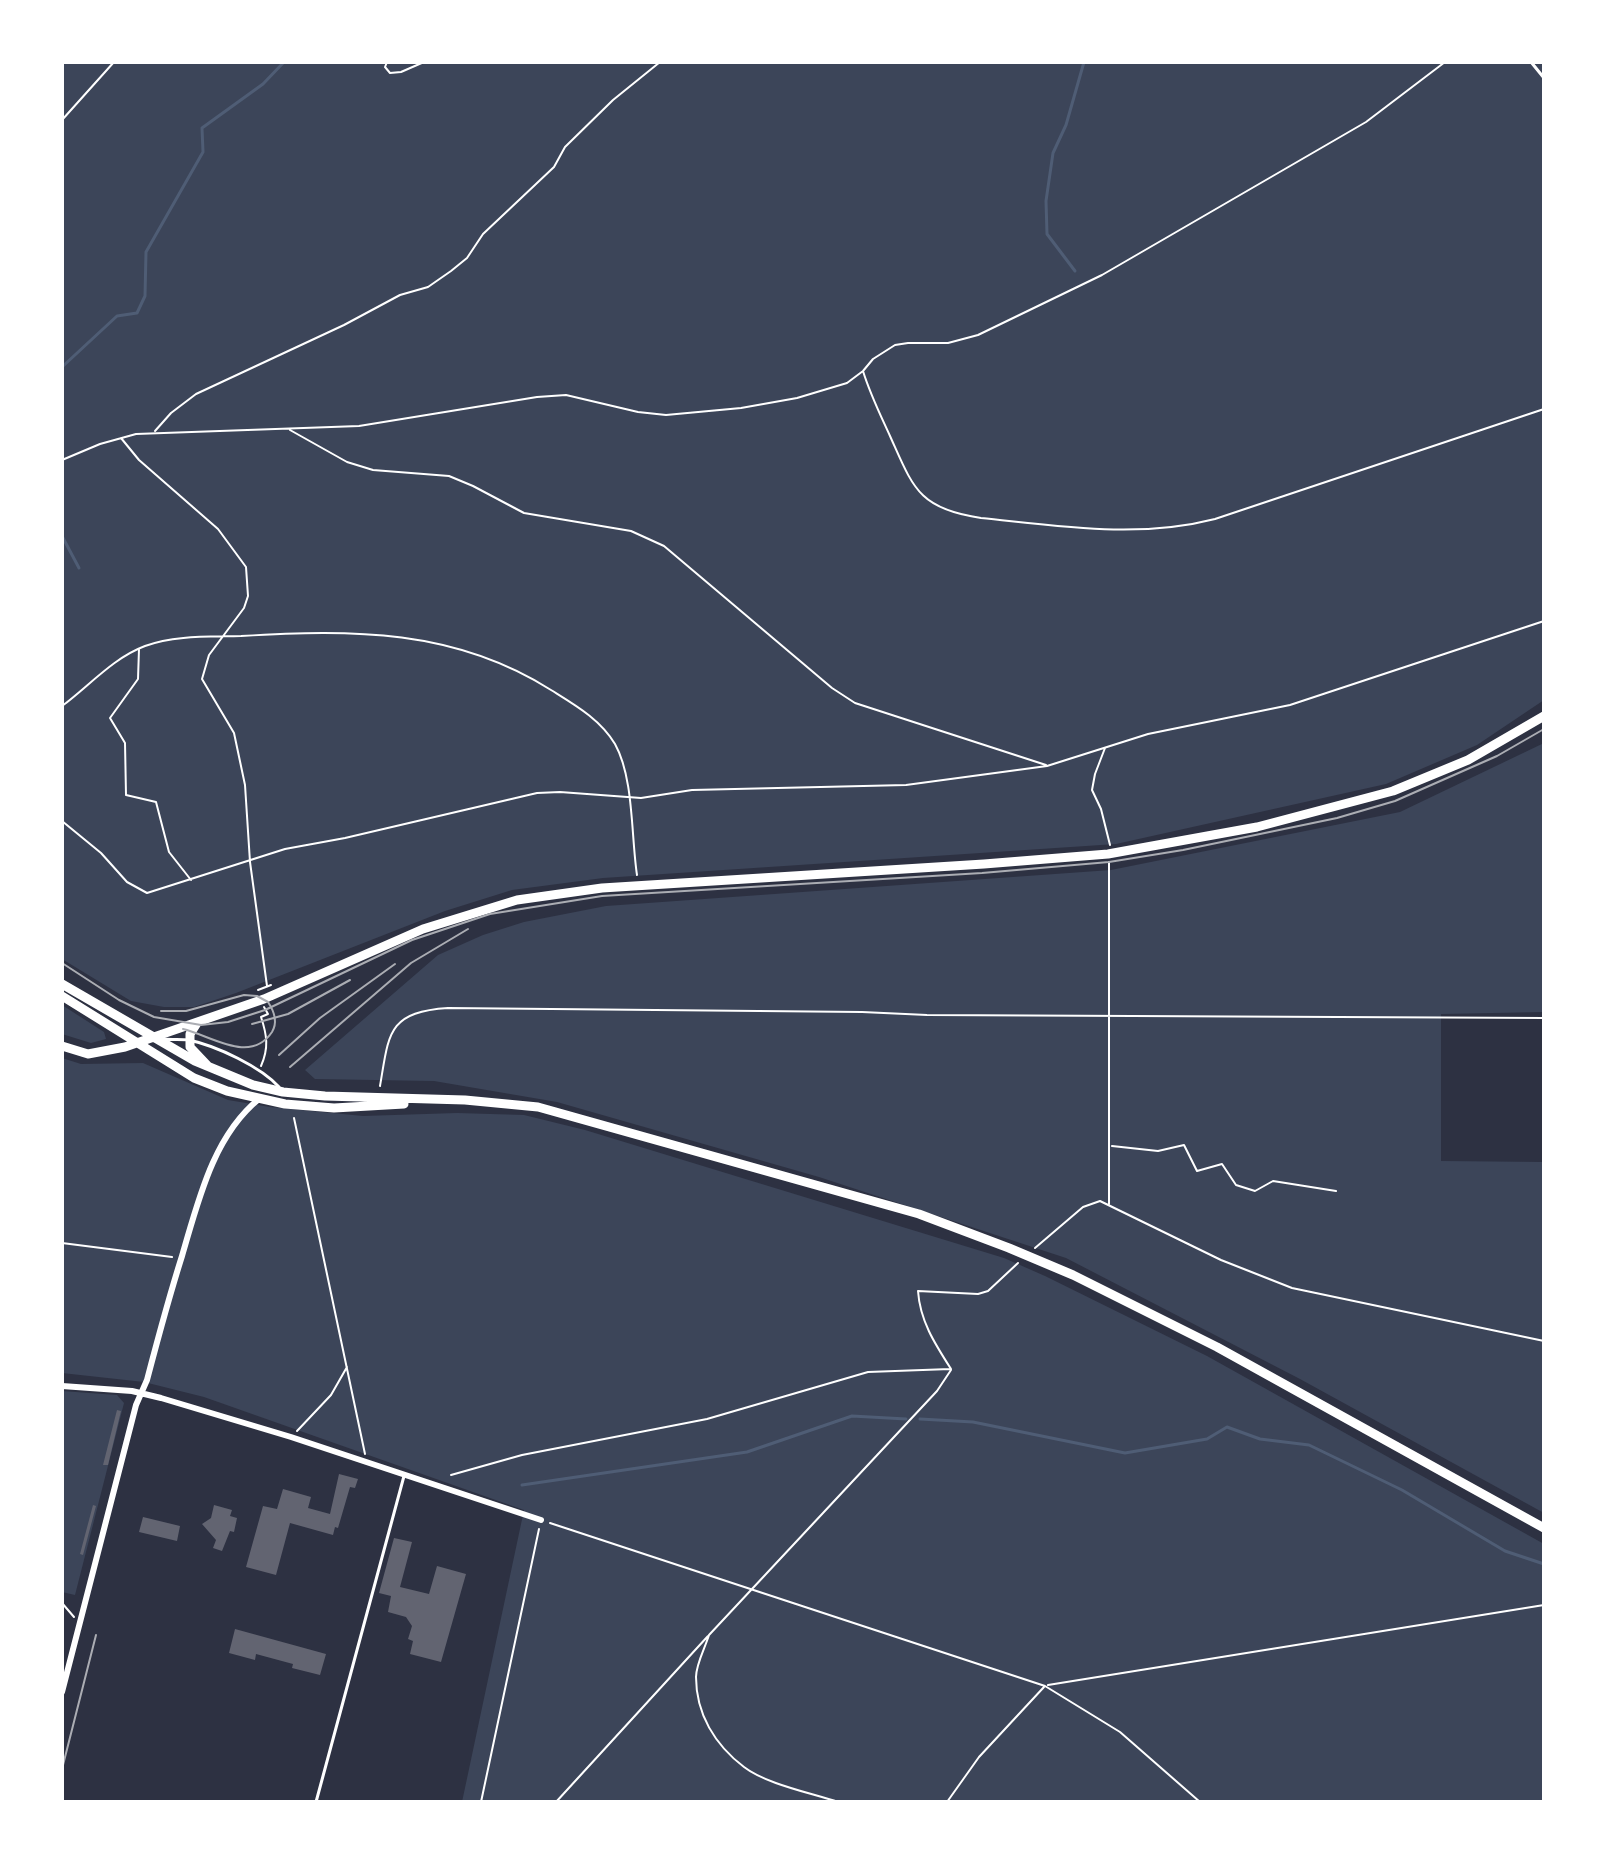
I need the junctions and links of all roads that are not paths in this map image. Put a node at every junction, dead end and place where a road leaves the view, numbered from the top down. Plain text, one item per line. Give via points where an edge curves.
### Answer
1 (1531, 62) edge
2 (1544, 78) edge
3 (1544, 716) edge
4 (62, 984) edge
5 (62, 996) edge
6 (197, 1023) junction
7 (152, 1037) junction
8 (189, 1040) junction
9 (137, 1042) junction
10 (62, 1046) edge
11 (210, 1069) junction
12 (283, 1092) junction
13 (259, 1099) junction
14 (447, 1099) junction
15 (295, 1105) junction
16 (62, 1386) edge
17 (141, 1393) junction
18 (404, 1476) junction
19 (541, 1520) road end
20 (1544, 1528) edge
21 (62, 1692) edge
22 (316, 1802) edge

1 - 2 lane
3 - 6 main road via 1468,760 1393,791 1257,827 1108,854 545,895 423,929
4 - 7 main road
5 - 9 main road
6 - 7 main road
6 - 8 main road
7 - 8 lane
7 - 9 main road
7 - 11 main road
8 - 11 main road
8 - 12 lane via 260,1069
9 - 10 main road via 88,1054
9 - 13 main road via 194,1078
11 - 12 main road
12 - 13 main road
12 - 14 main road
12 - 15 lane
13 - 15 main road
13 - 17 street via 243,1114 206,1178
14 - 15 main road via 381,1107
14 - 20 main road via 538,1107 919,1214 1009,1248 1217,1347
16 - 17 street
17 - 18 street
17 - 21 street
18 - 19 street
18 - 22 lane

